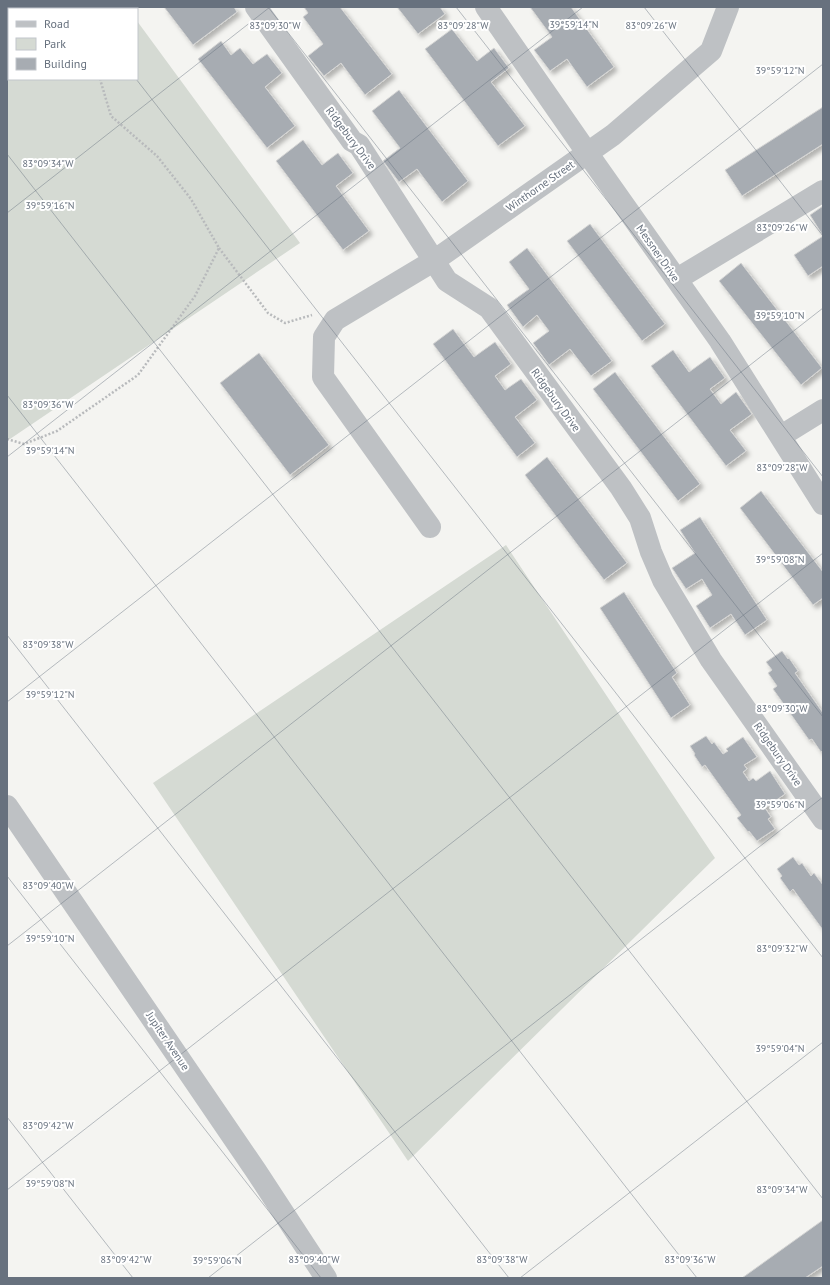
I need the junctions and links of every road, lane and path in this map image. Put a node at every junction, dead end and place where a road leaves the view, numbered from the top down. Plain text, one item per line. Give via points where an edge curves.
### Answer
1 (256, 7) edge
2 (486, 7) edge
3 (728, 7) edge
4 (100, 80) edge
5 (588, 154) junction
6 (823, 191) edge
7 (219, 248) junction
8 (435, 260) junction
9 (677, 279) junction
10 (329, 329) junction
11 (823, 410) edge
12 (781, 436) junction
13 (7, 439) edge
14 (823, 504) edge
15 (430, 527) dead end
16 (7, 806) edge
17 (823, 819) edge
18 (326, 1278) edge

1 - 8 street, Ridgebury Drive via 352,141 359,145
2 - 5 street, Messner Drive
3 - 5 street, Winthorne Street via 711,50
4 - 7 path via 111,116 157,156 191,199
5 - 8 street, Winthorne Street
5 - 9 street, Messner Drive
6 - 9 street
7 - 10 path via 268,313 285,323 316,314
7 - 13 path via 195,296 138,375 57,431 24,444
8 - 10 street, Winthorne Street
8 - 17 street, Ridgebury Drive via 447,281 489,308 621,488 640,518 663,580 711,660
9 - 12 street, Messner Drive
10 - 15 street via 323,377
11 - 12 street
12 - 14 street, Messner Drive
16 - 18 street, Jupiter Avenue

